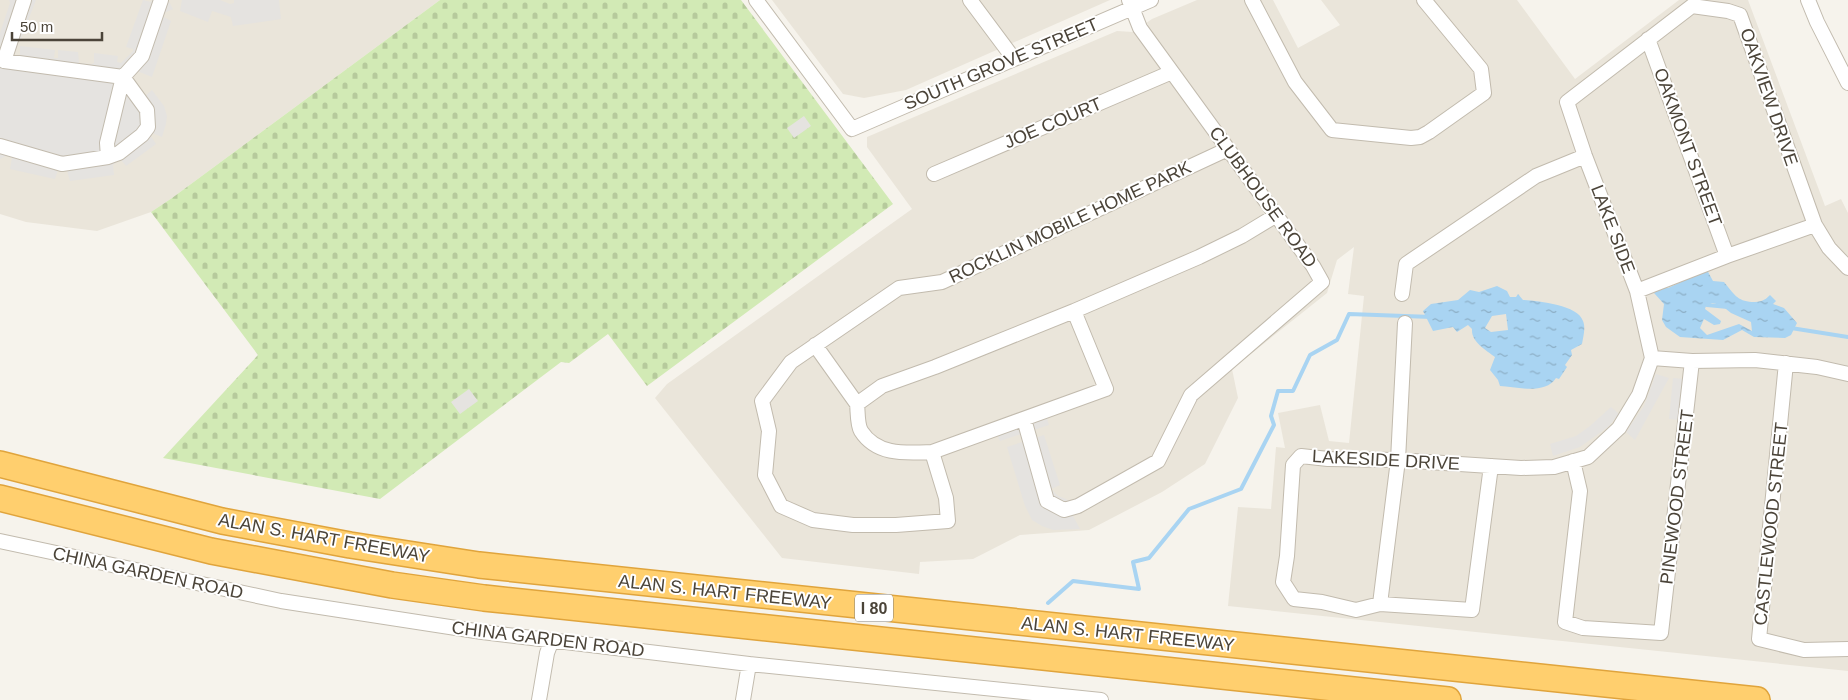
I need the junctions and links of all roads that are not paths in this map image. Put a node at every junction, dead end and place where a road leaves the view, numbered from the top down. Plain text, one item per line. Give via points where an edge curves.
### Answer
1 (24, 0) edge
2 (161, 0) edge
3 (756, 0) edge
4 (970, 0) edge
5 (1151, 0) edge
6 (1252, 0) edge
7 (1424, 0) edge
8 (1808, 0) edge
9 (1691, 3) edge
10 (1130, 4) edge
11 (1648, 39) junction
12 (1014, 59) junction
13 (2, 65) edge
14 (1172, 72) junction
15 (123, 77) junction
16 (1848, 83) edge
17 (1567, 102) joint
18 (0, 146) edge
19 (1228, 148) junction
20 (1584, 156) junction
21 (108, 157) junction
22 (934, 174) dead end
23 (1275, 216) junction
24 (1815, 225) junction
25 (1727, 256) junction
26 (1848, 268) edge
27 (1637, 291) junction
28 (1402, 294) dead end
29 (1074, 311) junction
30 (1406, 323) dead end
31 (815, 345) junction
32 (1652, 358) junction
33 (1692, 361) junction
34 (1786, 363) junction
35 (1848, 374) edge
36 (857, 404) junction
37 (1024, 419) junction
38 (932, 452) junction
39 (1398, 460) junction
40 (1573, 461) junction
41 (0, 464) edge
42 (1491, 466) junction
43 (0, 498) edge
44 (0, 541) edge
45 (1380, 604) junction
46 (552, 640) junction
47 (1848, 649) edge
48 (749, 664) junction
49 (539, 700) edge
50 (743, 700) edge
51 (1101, 700) edge
52 (1448, 700) edge
53 (1757, 700) edge

1 - 13 street
2 - 15 street via 142,56
3 - 12 street, SOUTH GROVE STREET via 852,129
4 - 12 street
5 - 10 street, SOUTH GROVE STREET
6 - 7 street via 1295,82 1332,130 1411,138 1429,132 1484,93 1481,69
8 - 16 street
9 - 11 street, OAKVIEW DRIVE
9 - 24 street, OAKVIEW DRIVE via 1740,15
10 - 12 street, SOUTH GROVE STREET
10 - 14 street, CLUBHOUSE ROAD via 1140,28
11 - 17 street, OAKVIEW DRIVE
11 - 25 street, OAKMONT STREET
13 - 15 street
14 - 19 street, CLUBHOUSE ROAD
14 - 22 street, JOE COURT
15 - 21 street via 107,143
15 - 21 street via 147,110 148,127 142,135
17 - 20 street, LAKE SIDE
18 - 21 street via 62,164
19 - 23 street, CLUBHOUSE ROAD
19 - 31 street, ROCKLIN MOBILE HOME PARK via 942,282 899,288
20 - 27 street, LAKE SIDE
20 - 28 street via 1536,176 1406,264
23 - 29 street via 1199,257
23 - 37 street, CLUBHOUSE ROAD via 1322,282 1191,395 1158,460 1078,506 1064,510 1047,501
24 - 25 street
24 - 26 street via 1829,248
25 - 27 street
27 - 32 street, LAKE SIDE
29 - 36 street via 882,386
29 - 37 street via 1106,389
30 - 39 street
31 - 36 street
31 - 38 street, ROCKLIN MOBILE HOME PARK via 791,362 762,401 769,431 765,475 781,506 813,520 853,525 948,521 946,498
32 - 33 street
32 - 40 street, LAKESIDE DRIVE via 1639,395 1619,428 1588,457
33 - 34 street
33 - 40 street, PINEWOOD STREET via 1661,633 1583,628 1565,622 1580,491
34 - 35 street
34 - 47 street, CASTLEWOOD STREET via 1759,640 1804,650
36 - 38 street via 860,430 880,449 904,453
37 - 38 street
39 - 42 street, LAKESIDE DRIVE
39 - 45 street
39 - 45 street, LAKESIDE DRIVE via 1301,456 1293,465 1283,582 1294,599 1356,610
40 - 42 street, LAKESIDE DRIVE via 1554,467
41 - 53 highway, ALAN S. HART FREEWAY / I 80 via 222,521 479,565
42 - 45 street via 1472,610
43 - 52 highway, ALAN S. HART FREEWAY / I 80 via 211,551 475,597
44 - 46 street, CHINA GARDEN ROAD via 281,601
46 - 48 street, CHINA GARDEN ROAD
46 - 49 street
48 - 50 street
48 - 51 street, CHINA GARDEN ROAD

